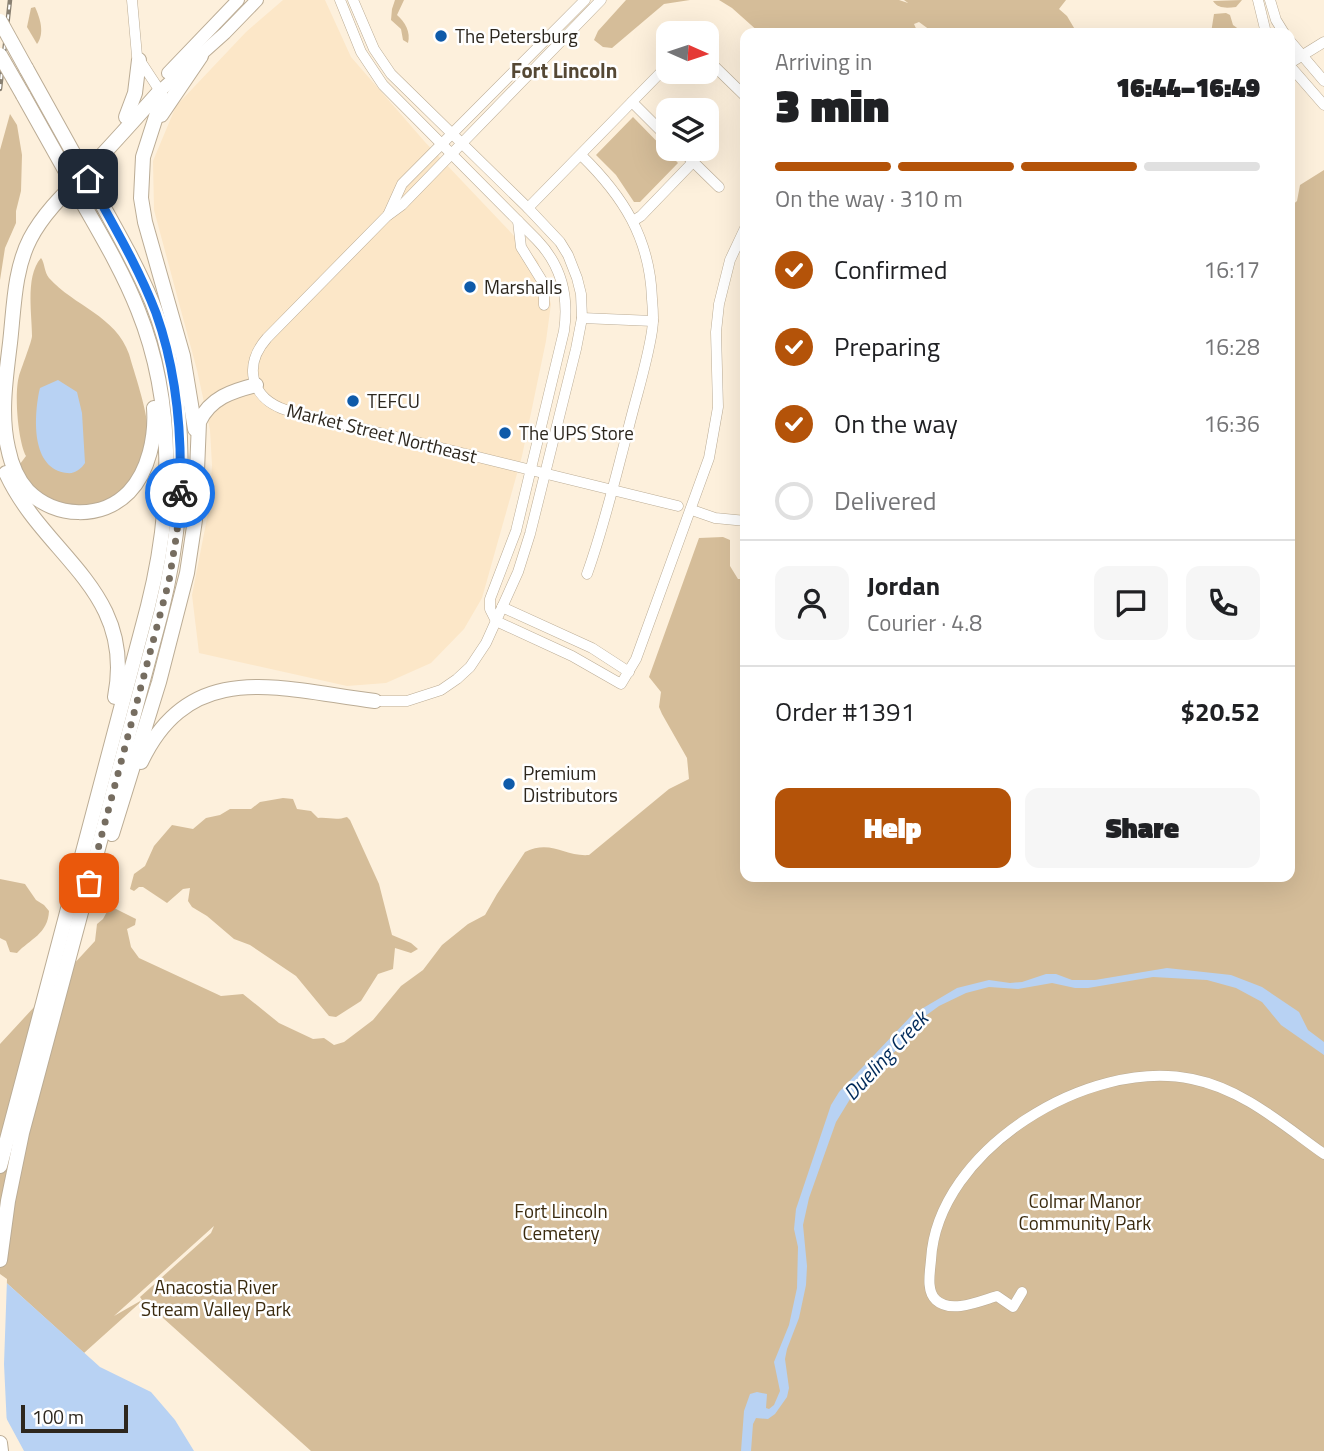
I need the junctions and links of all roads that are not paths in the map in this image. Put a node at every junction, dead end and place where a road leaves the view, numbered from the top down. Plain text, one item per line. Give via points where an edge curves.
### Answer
1 (132, 0) edge
2 (238, 0) edge
3 (257, 0) edge
4 (268, 0) edge
5 (340, 0) edge
6 (353, 0) edge
7 (585, 0) edge
8 (601, 0) edge
9 (1258, 0) edge
10 (1270, 0) edge
11 (0, 21) edge
12 (1265, 28) edge
13 (1281, 28) edge
14 (225, 33) junction
15 (1324, 42) edge
16 (1295, 48) edge
17 (0, 55) edge
18 (201, 56) junction
19 (1301, 56) junction
20 (139, 60) junction
21 (525, 61) junction
22 (1295, 61) edge
23 (533, 68) junction
24 (719, 71) edge
25 (1295, 71) edge
26 (656, 77) edge
27 (1324, 81) edge
28 (158, 89) junction
29 (740, 91) edge
30 (632, 102) junction
31 (1324, 104) edge
32 (126, 117) junction
33 (656, 126) edge
34 (152, 132) junction
35 (451, 134) junction
36 (461, 143) junction
37 (441, 144) junction
38 (451, 154) junction
39 (581, 155) junction
40 (693, 162) joint
41 (719, 187) dead end
42 (528, 208) junction
43 (387, 216) junction
44 (518, 221) junction
45 (633, 221) junction
46 (740, 239) edge
47 (132, 295) junction
48 (544, 305) dead end
49 (582, 318) junction
50 (653, 321) junction
51 (0, 350) edge
52 (256, 385) junction
53 (197, 447) junction
54 (0, 455) edge
55 (530, 469) junction
56 (545, 473) junction
57 (613, 490) junction
58 (678, 506) dead end
59 (692, 510) junction
60 (740, 521) edge
61 (587, 574) dead end
62 (502, 607) junction
63 (496, 621) junction
64 (629, 672) junction
65 (375, 701) joint
66 (93, 809) junction
67 (111, 834) junction
68 (81, 910) junction
69 (1324, 1154) edge
70 (0, 1166) edge
71 (1, 1251) edge
72 (0, 1260) edge
73 (997, 1296) dead end
74 (0, 1443) edge
75 (1, 1451) edge

1 - 20 street
2 - 28 main road
3 - 14 main road
4 - 14 main road via 244,23
5 - 37 street via 361,52 377,77
6 - 35 street via 387,68
7 - 21 street
8 - 23 street
9 - 12 street
10 - 13 street
11 - 68 highway, bridge via 132,260 160,327 175,396 180,466 177,532 167,589
14 - 18 main road
15 - 19 street
16 - 19 street
17 - 47 highway, bridge
18 - 28 main road
18 - 34 highway
19 - 22 street
19 - 27 street
20 - 28 street
20 - 32 highway
21 - 23 street
21 - 35 street
23 - 36 street
24 - 29 street
25 - 31 street
26 - 30 street
28 - 32 highway
28 - 34 highway via 161,101
28 - 47 highway via 46,214 20,265 4,404 5,437 23,484 41,501 60,510 88,512 117,502 134,486 147,460 154,403
30 - 33 street
30 - 39 street
32 - 51 highway via 43,204 21,236 9,275
34 - 53 highway via 142,165 142,206 183,356
35 - 36 street
35 - 37 street
36 - 38 street
36 - 42 street
37 - 38 street
37 - 43 street via 399,188
38 - 43 street
38 - 44 street
39 - 42 street
39 - 45 street via 613,188
40 - 41 street
40 - 45 street
42 - 49 street via 555,235 571,261
43 - 52 street via 261,345 253,367
44 - 48 street via 521,247 544,284
44 - 55 street via 552,260 566,306 565,331
45 - 50 street via 650,275
46 - 59 street via 720,292 716,430
47 - 66 highway via 148,339 162,405 164,515 150,597
49 - 50 street
49 - 56 street
50 - 57 street
52 - 53 highway via 210,404 200,422
52 - 55 street, Market Street Northeast via 268,402 286,410
53 - 67 highway via 196,511 187,573 159,682
54 - 66 highway via 17,494 98,596 115,636 117,691
55 - 56 street, Market Street Northeast
55 - 63 street via 514,539 490,599
56 - 57 street, Market Street Northeast
56 - 62 street via 526,547
57 - 58 street, Market Street Northeast
57 - 61 street
59 - 60 street via 715,519
59 - 64 street
62 - 63 street
62 - 64 street via 592,648
63 - 64 street via 621,684
63 - 65 street via 475,660 448,685 407,701
65 - 67 highway via 251,685 202,698 175,717 148,749
66 - 70 highway
67 - 68 highway
68 - 71 highway via 22,1133
69 - 73 street via 1237,1094 1192,1079 1137,1076 1076,1094 1034,1116 991,1147 964,1176 939,1220 932,1247 931,1294 947,1306
71 - 72 highway
74 - 75 highway

